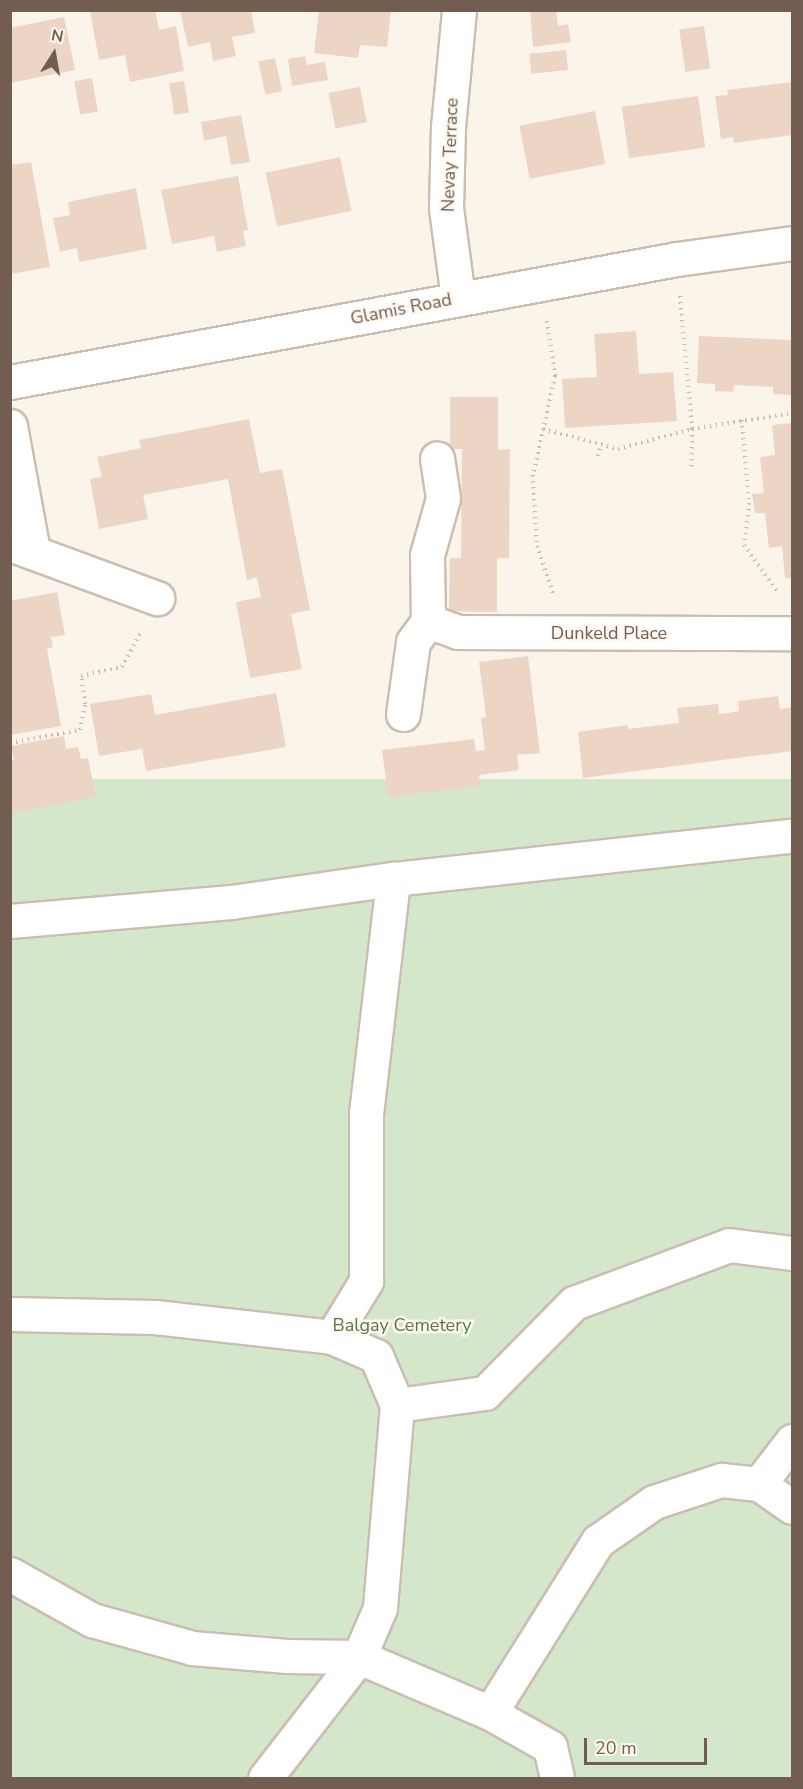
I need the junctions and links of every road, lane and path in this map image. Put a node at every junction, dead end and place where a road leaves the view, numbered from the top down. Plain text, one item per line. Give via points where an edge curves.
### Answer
1 (459, 10) edge
2 (792, 243) edge
3 (677, 259) junction
4 (541, 283) junction
5 (458, 298) junction
6 (10, 382) edge
7 (792, 413) edge
8 (742, 420) junction
9 (10, 426) edge
10 (543, 429) junction
11 (692, 429) junction
12 (601, 444) junction
13 (598, 456) dead end
14 (436, 459) dead end
15 (692, 469) dead end
16 (22, 548) edge
17 (157, 598) joint
18 (428, 621) junction
19 (789, 633) edge
20 (566, 634) junction
21 (403, 714) dead end
22 (10, 743) edge
23 (792, 836) edge
24 (393, 879) junction
25 (10, 921) edge
26 (792, 1252) edge
27 (10, 1314) edge
28 (332, 1337) junction
29 (397, 1405) junction
30 (792, 1441) edge
31 (759, 1484) junction
32 (792, 1507) edge
33 (10, 1574) edge
34 (359, 1657) junction
35 (490, 1713) junction
36 (265, 1779) edge
37 (557, 1779) edge

1 - 5 street, Nevay Terrace via 448,127 446,208
2 - 3 street, Glamis Road
3 - 4 street, Glamis Road
3 - 11 path
4 - 5 street, Glamis Road
4 - 10 path via 555,376
5 - 6 street, Glamis Road
7 - 8 path
8 - 11 path
8 - 19 path via 749,502 744,545 785,603
9 - 16 street
10 - 12 path
10 - 20 path via 533,475 537,546
11 - 12 path via 618,449
11 - 15 path
12 - 13 path
14 - 18 street via 444,498 427,555
16 - 17 street
17 - 22 path via 122,667 81,676 85,704 80,730
18 - 20 street, Dunkeld Place via 458,632
18 - 21 street via 413,642
19 - 20 street, Dunkeld Place
23 - 24 street
24 - 25 street via 231,902
24 - 28 street via 366,1114 366,1281
26 - 29 street via 729,1245 574,1303 485,1394
27 - 28 street via 155,1317
28 - 29 street via 376,1356
29 - 34 street via 380,1608
30 - 31 street
31 - 32 street
31 - 35 street via 721,1480 654,1502 598,1541
33 - 34 street via 92,1620 192,1648
34 - 35 street
34 - 36 street
35 - 37 street via 550,1747

